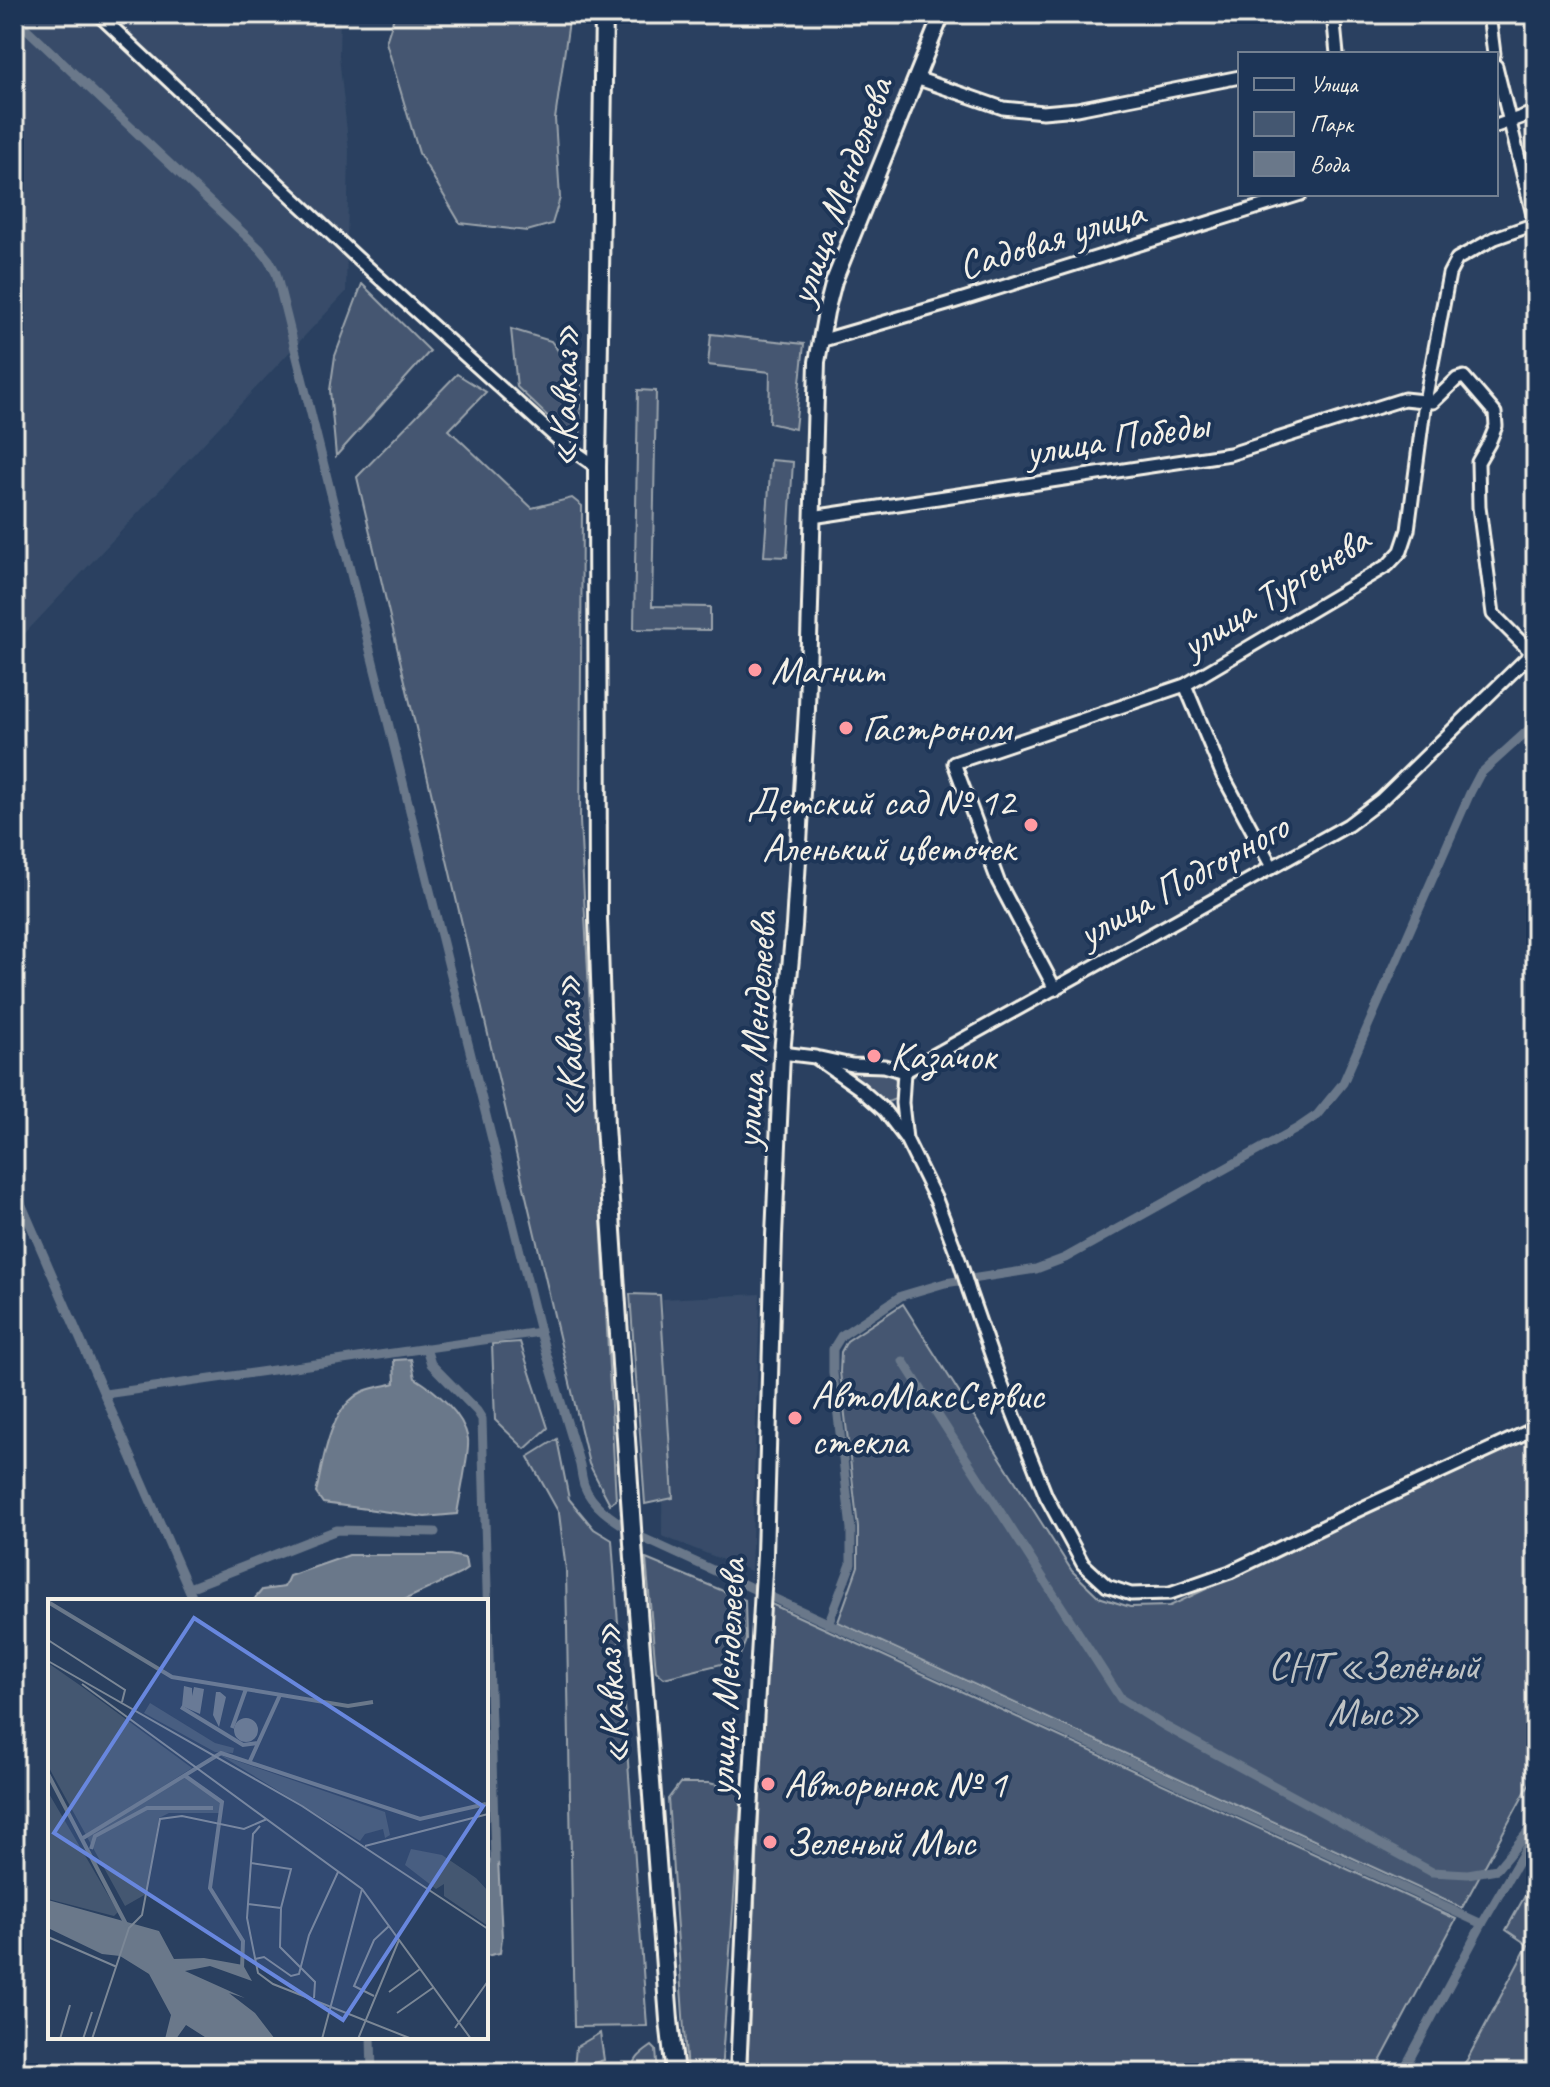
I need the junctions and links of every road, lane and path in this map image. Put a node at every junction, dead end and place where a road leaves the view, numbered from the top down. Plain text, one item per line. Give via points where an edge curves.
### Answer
1 (98, 14) edge
2 (604, 14) edge
3 (942, 14) edge
4 (1333, 14) edge
5 (1489, 14) edge
6 (1337, 52) edge
7 (1494, 52) edge
8 (1498, 74) edge
9 (1238, 77) edge
10 (916, 78) junction
11 (1536, 112) edge
12 (1510, 121) junction
13 (1498, 125) edge
14 (1295, 196) edge
15 (1536, 225) edge
16 (820, 341) junction
17 (1425, 401) junction
18 (597, 467) junction
19 (812, 517) junction
20 (1534, 651) edge
21 (1185, 685) junction
22 (1272, 867) junction
23 (1055, 989) junction
24 (782, 1053) junction
25 (815, 1057) junction
26 (904, 1072) junction
27 (906, 1139) junction
28 (1536, 1428) edge
29 (675, 2073) edge
30 (738, 2073) edge

1 - 18 street via 355,256 561,442
2 - 18 highway, «Кавказ»
3 - 10 main road, улица Менделеева
4 - 6 street
5 - 7 street
8 - 12 street
9 - 10 street via 1043,112 1003,108
10 - 16 main road, улица Менделеева via 834,281
11 - 12 street
12 - 13 street
12 - 15 street
14 - 16 street, Садовая улица
15 - 17 street, улица Тургенева via 1495,238 1457,259 1449,274
16 - 19 main road, улица Менделеева
17 - 19 street, улица Победы via 1404,399 1230,454
17 - 20 street via 1433,402 1464,377 1495,413 1496,426 1478,462 1493,614
17 - 21 street, улица Тургенева via 1401,551 1388,565
18 - 29 highway, «Кавказ» via 605,1126
19 - 24 main road, улица Менделеева via 807,709
20 - 22 street, улица Подгорного via 1381,800 1348,825
21 - 22 street via 1223,776
21 - 23 street, улица Тургенева via 954,763 998,881
22 - 23 street, улица Подгорного
23 - 26 street, улица Подгорного
24 - 25 street
24 - 30 main road, улица Менделеева via 765,1555
25 - 26 street
25 - 27 street via 884,1110
26 - 27 street
27 - 28 street via 937,1202 1046,1496 1083,1564 1107,1586 1131,1594 1170,1593 1230,1572

